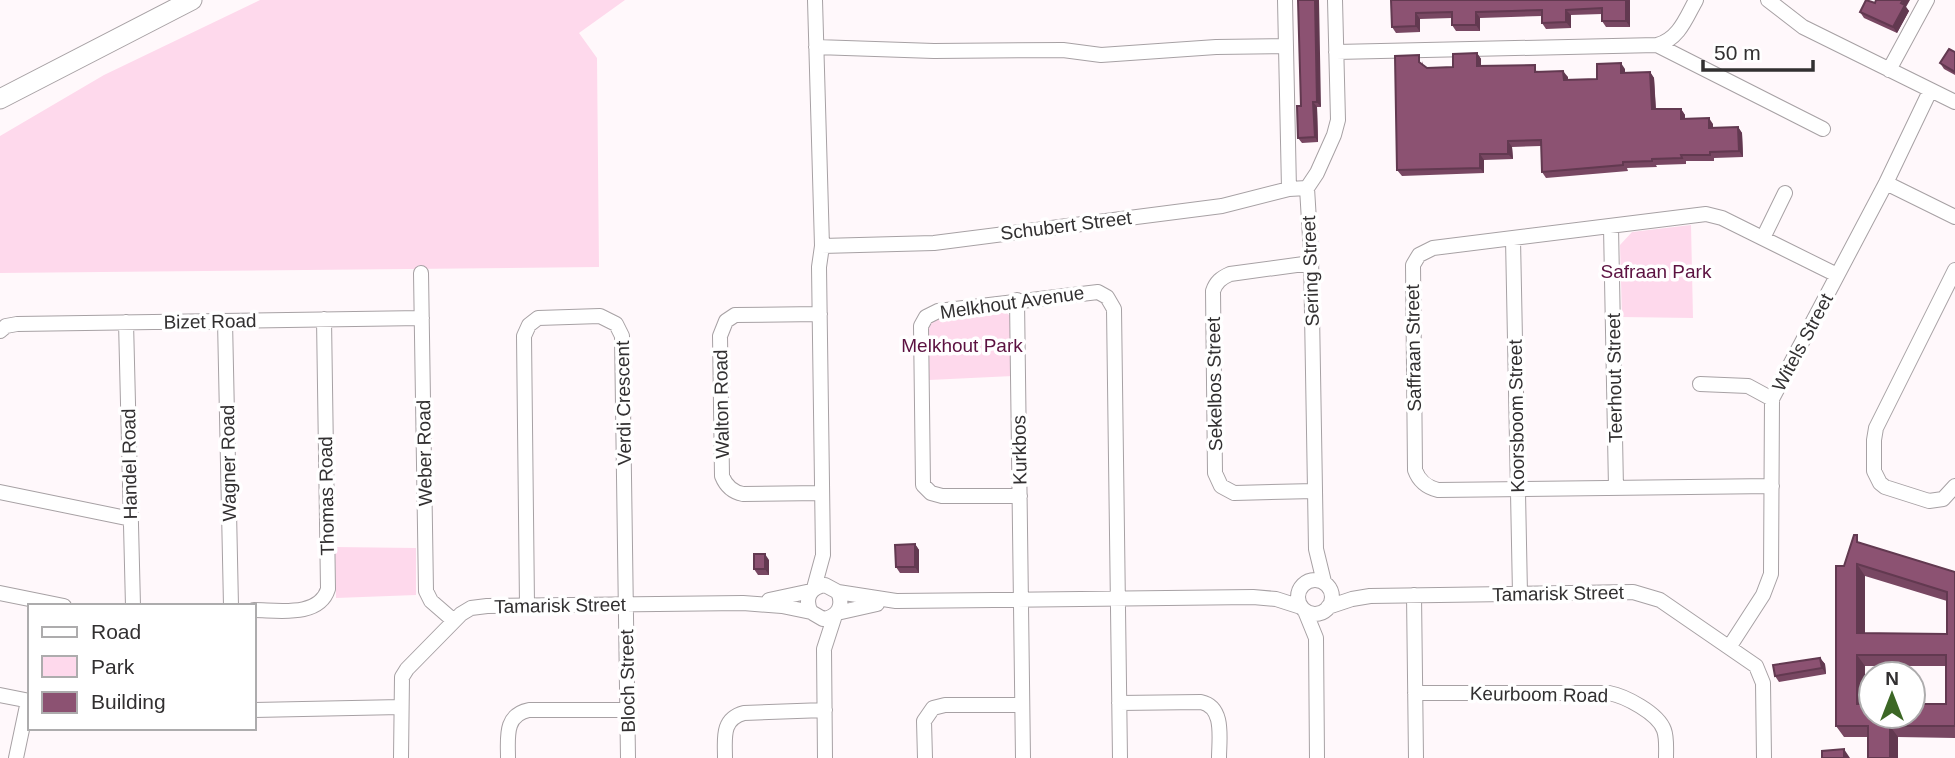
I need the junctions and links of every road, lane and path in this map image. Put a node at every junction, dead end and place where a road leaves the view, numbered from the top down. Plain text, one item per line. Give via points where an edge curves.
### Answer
1 (192, 0) edge
2 (815, 0) edge
3 (1285, 0) edge
4 (1335, 0) edge
5 (1696, 0) edge
6 (1768, 0) edge
7 (1927, 0) edge
8 (1657, 45) junction
9 (1286, 46) junction
10 (816, 47) junction
11 (1336, 51) junction
12 (1889, 70) junction
13 (1930, 91) junction
14 (0, 99) edge
15 (1955, 102) edge
16 (1823, 129) dead end
17 (1886, 183) junction
18 (1307, 188) junction
19 (1289, 189) junction
20 (1785, 193) dead end
21 (1955, 217) edge
22 (1611, 227) junction
23 (1763, 238) junction
24 (1513, 239) junction
25 (822, 246) junction
26 (1311, 263) junction
27 (1955, 270) edge
28 (421, 273) dead end
29 (1837, 275) junction
30 (1017, 300) junction
31 (820, 314) junction
32 (422, 318) junction
33 (324, 319) junction
34 (225, 321) junction
35 (126, 322) junction
36 (0, 331) edge
37 (1700, 384) dead end
38 (1772, 400) junction
39 (1772, 486) junction
40 (1955, 486) edge
41 (1616, 488) junction
42 (1518, 489) junction
43 (1315, 491) junction
44 (0, 492) edge
45 (822, 493) junction
46 (1020, 496) junction
47 (131, 519) junction
48 (1315, 549) junction
49 (823, 555) junction
50 (1303, 584) junction
51 (1326, 585) junction
52 (813, 590) junction
53 (836, 590) junction
54 (0, 593) edge
55 (1520, 594) junction
56 (1414, 595) junction
57 (1370, 596) junction
58 (1253, 597) junction
59 (1117, 598) junction
60 (1021, 599) junction
61 (895, 601) junction
62 (743, 603) junction
63 (54, 604) edge
64 (132, 604) edge
65 (231, 604) edge
66 (626, 604) junction
67 (527, 605) junction
68 (1303, 609) junction
69 (1326, 609) junction
70 (256, 610) edge
71 (812, 614) junction
72 (836, 614) junction
73 (454, 621) junction
74 (1316, 638) junction
75 (1730, 646) junction
76 (824, 649) junction
77 (1415, 692) junction
78 (0, 695) edge
79 (28, 701) edge
80 (1119, 703) junction
81 (28, 705) edge
82 (1022, 705) junction
83 (401, 706) junction
84 (627, 709) junction
85 (256, 710) edge
86 (825, 710) junction
87 (16, 758) edge
88 (401, 758) edge
89 (508, 758) edge
90 (628, 758) edge
91 (726, 758) edge
92 (825, 758) edge
93 (925, 758) edge
94 (1023, 758) edge
95 (1120, 758) edge
96 (1219, 758) edge
97 (1317, 758) edge
98 (1416, 758) edge
99 (1666, 758) edge
100 (1764, 758) edge

1 - 14 main road
2 - 10 street
3 - 9 street
4 - 11 street, Sering Street
5 - 8 street via 1677,34
6 - 12 street via 1803,27
7 - 12 street
8 - 11 street
8 - 16 street
9 - 10 street via 1101,55 1063,50
9 - 19 street
10 - 25 street
11 - 18 street, Sering Street via 1336,127
12 - 13 street
13 - 15 street
13 - 17 street, Witels Street
17 - 21 street
17 - 29 street, Witels Street
18 - 19 street, Schubert Street
18 - 26 street, Sering Street
19 - 25 street, Schubert Street via 1222,206 934,243
20 - 23 street
22 - 23 street, Saffraan Street via 1706,214
22 - 24 street, Saffraan Street
22 - 41 street, Teerhout Street
23 - 29 street, Saffraan Street
24 - 42 street, Koorsboom Street
24 - 42 street, Saffraan Street via 1433,248 1416,260 1412,270 1415,470 1422,483 1438,490
25 - 31 street
26 - 43 street, Sering Street
26 - 43 street, Sekelbos Street via 1230,274 1215,286 1215,473 1220,486 1234,493
27 - 40 street via 1876,428 1874,465 1876,478 1885,487 1928,500 1946,497
28 - 32 street, Weber Road
29 - 38 street, Witels Street
30 - 46 street, Kurkbos
30 - 46 street, Melkhout Avenue via 938,311 926,317 920,331 920,388 922,479 927,490 942,496
30 - 59 street, Melkhout Avenue via 1093,291 1107,297 1114,309
31 - 45 street
31 - 45 street, Walton Road via 735,316 722,326 720,336 725,482 743,494
32 - 33 street, Bizet Road
32 - 73 street, Weber Road via 426,591
33 - 34 street, Bizet Road
33 - 70 street, Thomas Road via 328,589 324,599 311,608
34 - 35 street, Bizet Road
34 - 65 street, Wagner Road
35 - 36 street, Bizet Road via 17,324
35 - 47 street, Handel Road
37 - 38 street via 1748,386
38 - 39 street, Witels Street
39 - 41 street, Saffraan Street
39 - 75 street, Witels Street via 1770,580
41 - 42 street, Saffraan Street
42 - 55 street, Koorsboom Street
43 - 48 street, Sering Street
44 - 47 street
45 - 49 street
46 - 60 street, Kurkbos
47 - 64 street, Handel Road
48 - 50 street, Sering Street
48 - 51 street, Sering Street
49 - 52 street
49 - 53 street
50 - 51 street
50 - 58 street
50 - 68 street via 1298,594
51 - 57 street, Tamarisk Street
51 - 69 street via 1331,596
52 - 53 street via 824,585
52 - 62 street, Tamarisk Street
52 - 71 street via 807,602
53 - 61 street
53 - 72 street via 841,606
54 - 63 street
55 - 56 street, Tamarisk Street
55 - 75 street, Tamarisk Street via 1641,593 1660,600
56 - 57 street, Tamarisk Street
56 - 77 street
57 - 69 street, Tamarisk Street
58 - 59 street
58 - 68 street
59 - 60 street
59 - 80 street, Melkhout Avenue
60 - 61 street
60 - 82 street, Kurkbos
61 - 72 street
62 - 66 street, Tamarisk Street
62 - 71 street, Tamarisk Street
66 - 67 street, Tamarisk Street
66 - 67 street, Verdi Crescent via 621,332 606,317 544,317 533,321 524,336
66 - 84 street, Bloch Street
67 - 73 street, Tamarisk Street via 479,606
68 - 69 street via 1318,613
68 - 74 street
69 - 74 street
71 - 72 street via 824,619
71 - 76 street
72 - 76 street
73 - 83 street, Tamarisk Street via 404,673
74 - 97 street
75 - 100 street, Tamarisk Street via 1752,662 1762,677
76 - 86 street
77 - 98 street
77 - 99 street, Keurboom Road via 1620,695 1657,718 1666,738
78 - 79 street
80 - 95 street, Melkhout Avenue
80 - 96 street via 1209,705 1218,715
81 - 87 street
82 - 93 street via 933,708 924,721
82 - 94 street, Kurkbos
83 - 85 street
83 - 88 street, Tamarisk Street
84 - 89 street via 519,713 509,726
84 - 90 street, Bloch Street
86 - 91 street via 735,716 726,727
86 - 92 street

